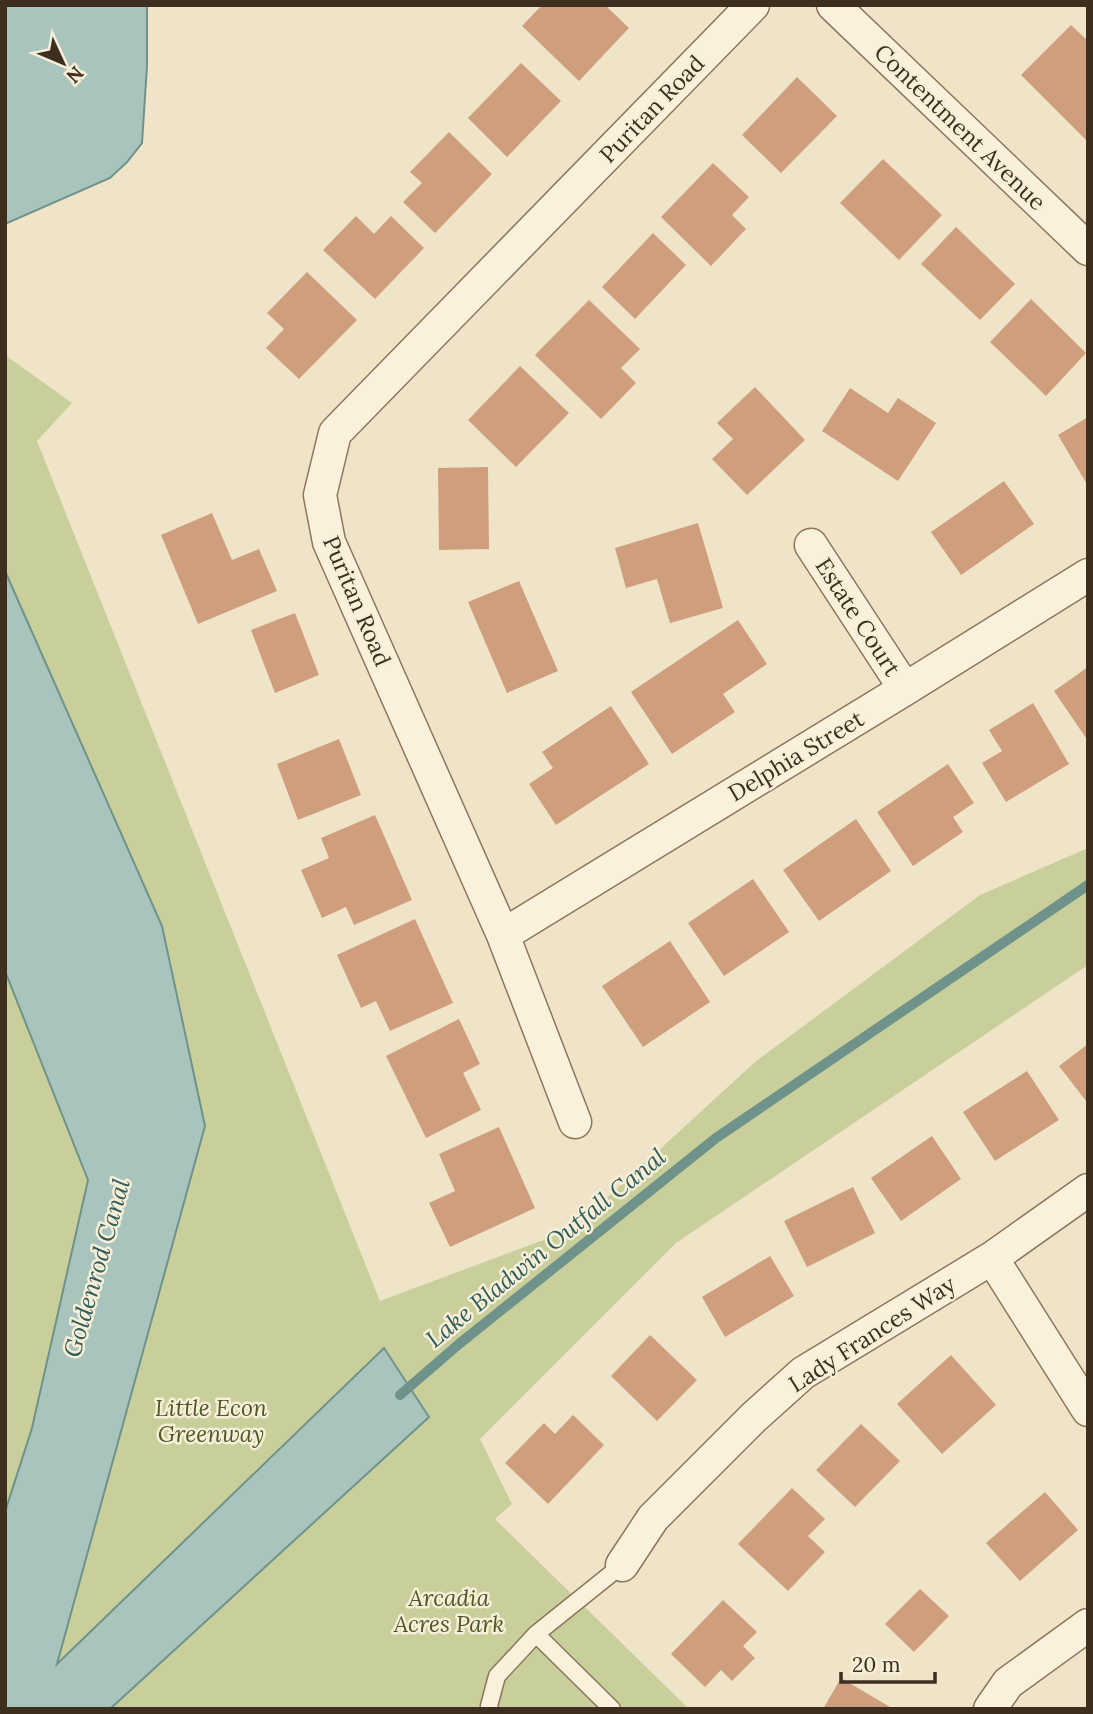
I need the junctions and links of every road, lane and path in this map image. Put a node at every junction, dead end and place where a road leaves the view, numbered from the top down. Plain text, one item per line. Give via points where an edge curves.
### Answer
1 (753, 5) edge
2 (833, 5) edge
3 (1088, 249) edge
4 (811, 545) dead end
5 (1088, 575) edge
6 (905, 689) junction
7 (503, 935) junction
8 (576, 1122) dead end
9 (1088, 1190) edge
10 (992, 1258) junction
11 (1088, 1410) edge
12 (622, 1565) joint
13 (1088, 1625) edge
14 (536, 1634) junction
15 (490, 1709) edge
16 (612, 1709) edge
17 (990, 1709) edge

1 - 7 street, Puritan Road via 335,433 320,495 329,542
2 - 3 street, Contentment Avenue
4 - 6 street, Estate Court
5 - 6 street, Delphia Street
6 - 7 street, Delphia Street
7 - 8 street, Puritan Road
9 - 10 street, Lady Frances Way
10 - 11 street
10 - 12 street, Lady Frances Way via 803,1373 653,1518
12 - 14 lane
13 - 17 street via 1008,1683
14 - 15 lane via 497,1675
14 - 16 lane

